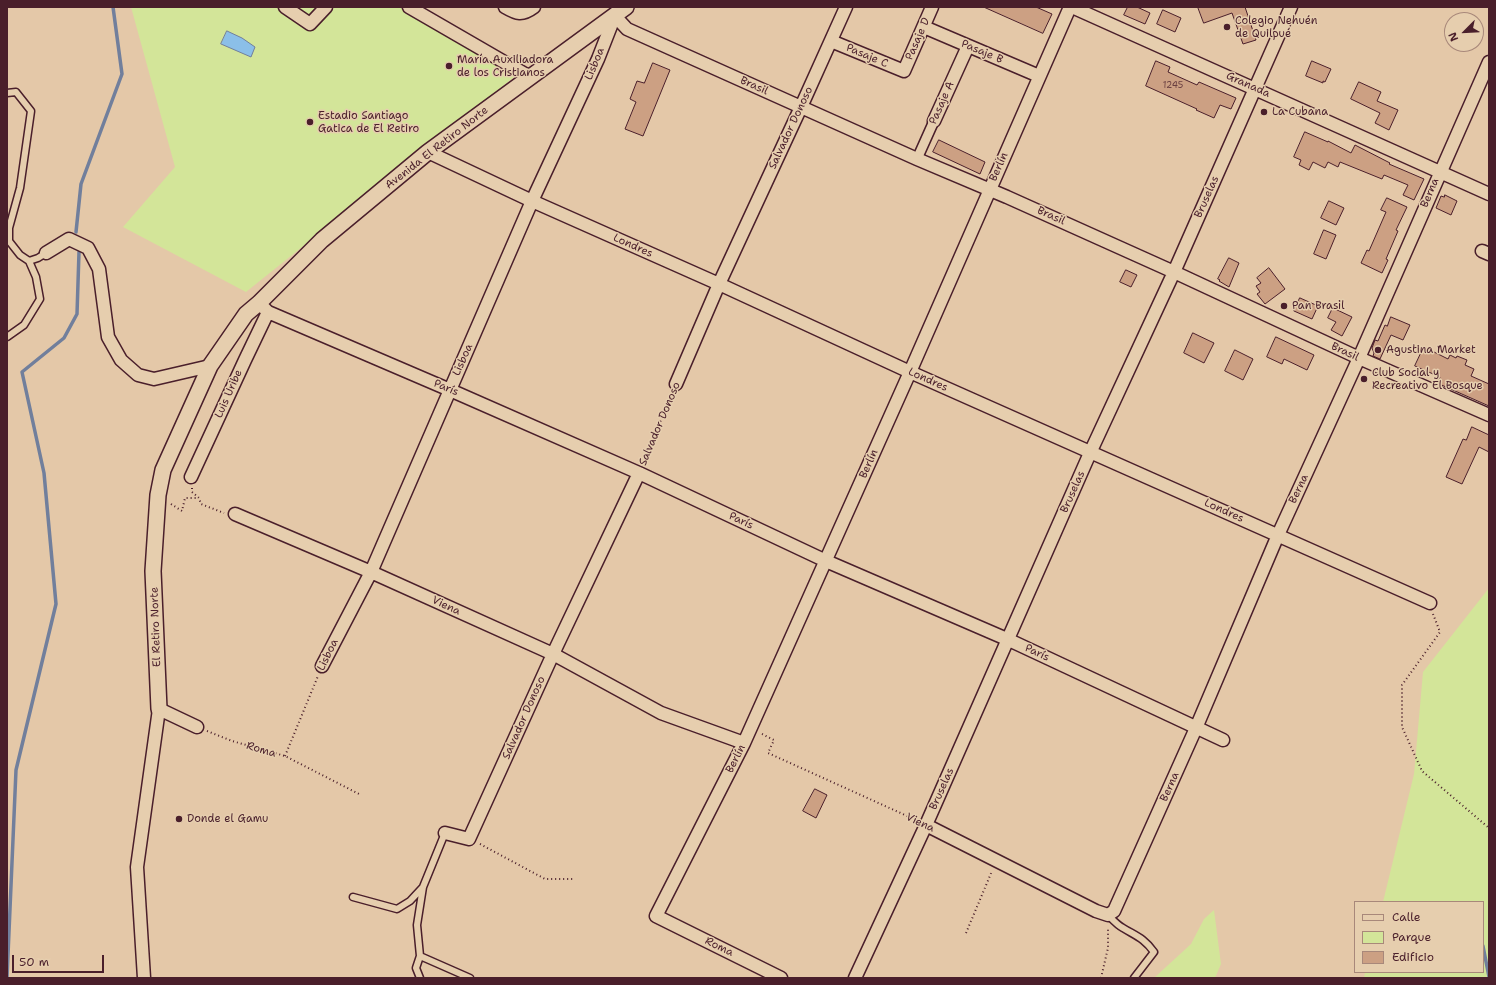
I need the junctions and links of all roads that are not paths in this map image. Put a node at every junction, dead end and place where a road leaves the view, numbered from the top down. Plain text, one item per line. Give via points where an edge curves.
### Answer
1 (285, 7) edge
2 (326, 7) edge
3 (409, 7) edge
4 (505, 7) edge
5 (534, 7) edge
6 (846, 7) edge
7 (932, 7) edge
8 (1071, 7) edge
9 (1292, 7) edge
10 (620, 10) edge
11 (924, 26) junction
12 (831, 41) junction
13 (968, 46) junction
14 (1489, 62) edge
15 (904, 71) joint
16 (1039, 76) junction
17 (530, 77) junction
18 (1255, 88) junction
19 (7, 93) edge
20 (802, 107) junction
21 (934, 122) joint
22 (428, 152) junction
23 (917, 159) junction
24 (1440, 172) junction
25 (989, 190) junction
26 (1489, 194) edge
27 (532, 201) junction
28 (46, 253) joint
29 (29, 261) junction
30 (1174, 272) junction
31 (719, 284) junction
32 (264, 307) junction
33 (7, 337) edge
34 (1359, 358) junction
35 (210, 366) junction
36 (910, 372) junction
37 (676, 384) road end
38 (450, 390) junction
39 (1489, 415) edge
40 (1090, 453) junction
41 (639, 473) junction
42 (191, 477) dead end
43 (235, 514) road end
44 (1278, 535) junction
45 (826, 561) junction
46 (371, 572) junction
47 (1430, 604) road end
48 (1009, 640) junction
49 (553, 654) junction
50 (322, 666) road end
51 (159, 709) junction
52 (197, 727) road end
53 (1196, 728) junction
54 (1223, 740) dead end
55 (744, 742) junction
56 (926, 825) junction
57 (445, 833) joint
58 (423, 887) junction
59 (353, 897) dead end
60 (1108, 915) junction
61 (656, 916) joint
62 (420, 956) junction
63 (144, 978) edge
64 (420, 978) edge
65 (470, 978) edge
66 (781, 978) edge
67 (855, 978) edge
68 (1134, 978) edge

1 - 2 street via 310,24
3 - 17 street
4 - 5 street via 518,13
6 - 12 street, Salvador Donoso
7 - 11 street, Pasaje D
8 - 16 street, Berlín
8 - 18 street, Granada
9 - 18 street, Bruselas
10 - 17 street, Avenida El Retiro Norte
10 - 20 street, Brasil via 627,29
10 - 27 street, Lisboa
11 - 13 street, Pasaje B
11 - 15 street, Pasaje D
12 - 15 street, Pasaje C
12 - 20 street, Salvador Donoso
13 - 16 street, Pasaje B
13 - 21 street, Pasaje A
14 - 24 street, Berna
16 - 25 street, Berlín
17 - 22 street, Avenida El Retiro Norte
18 - 24 street, Granada
18 - 30 street, Bruselas
19 - 29 lane via 16,92 31,111 20,188 9,228 9,241 20,256
20 - 23 street, Brasil
20 - 31 street, Salvador Donoso
21 - 23 street, Pasaje A
22 - 27 street, Londres
22 - 32 street, Avenida El Retiro Norte via 322,240
23 - 25 street, Brasil
24 - 26 street, Granada
24 - 34 street, Berna
25 - 30 street, Brasil
25 - 36 street, Berlín
27 - 31 street, Londres
27 - 38 street, Lisboa
28 - 29 lane
28 - 35 street via 69,239 88,248 99,269 108,337 121,360 138,375 154,378
29 - 33 lane via 36,277 40,299 24,325
30 - 34 street, Brasil
30 - 40 street, Bruselas
31 - 36 street, Londres
31 - 37 street, Salvador Donoso
32 - 35 street, El Retiro Norte via 246,314
32 - 38 street, París
32 - 42 street, Luis Uribe via 244,360
34 - 39 street, Brasil
34 - 44 street, Berna
35 - 51 street, El Retiro Norte via 163,470 158,495 153,571
36 - 40 street, Londres
36 - 45 street, Berlín
38 - 41 street, París
38 - 46 street, Lisboa
40 - 44 street, Londres
40 - 48 street, Bruselas
41 - 45 street, París
41 - 49 street, Salvador Donoso
43 - 46 street, Viena
44 - 47 street, Londres
44 - 53 street, Berna
45 - 48 street, París
45 - 55 street, Berlín
46 - 49 street, Viena
46 - 50 street, Lisboa
48 - 53 street, París
48 - 56 street, Bruselas
49 - 55 street, Viena via 661,713
49 - 57 street, Salvador Donoso via 469,839
51 - 52 street
51 - 63 street, El Retiro Norte via 137,867
53 - 54 street, París
53 - 60 street, Berna via 1118,903 1114,911
55 - 61 street, Berlín
56 - 60 street, Viena
56 - 67 street, Bruselas
57 - 58 lane
58 - 59 lane via 397,910
58 - 62 lane via 417,925
60 - 68 lane via 1121,928 1147,942 1154,952
61 - 66 street, Roma
62 - 64 lane via 416,968
62 - 65 lane

